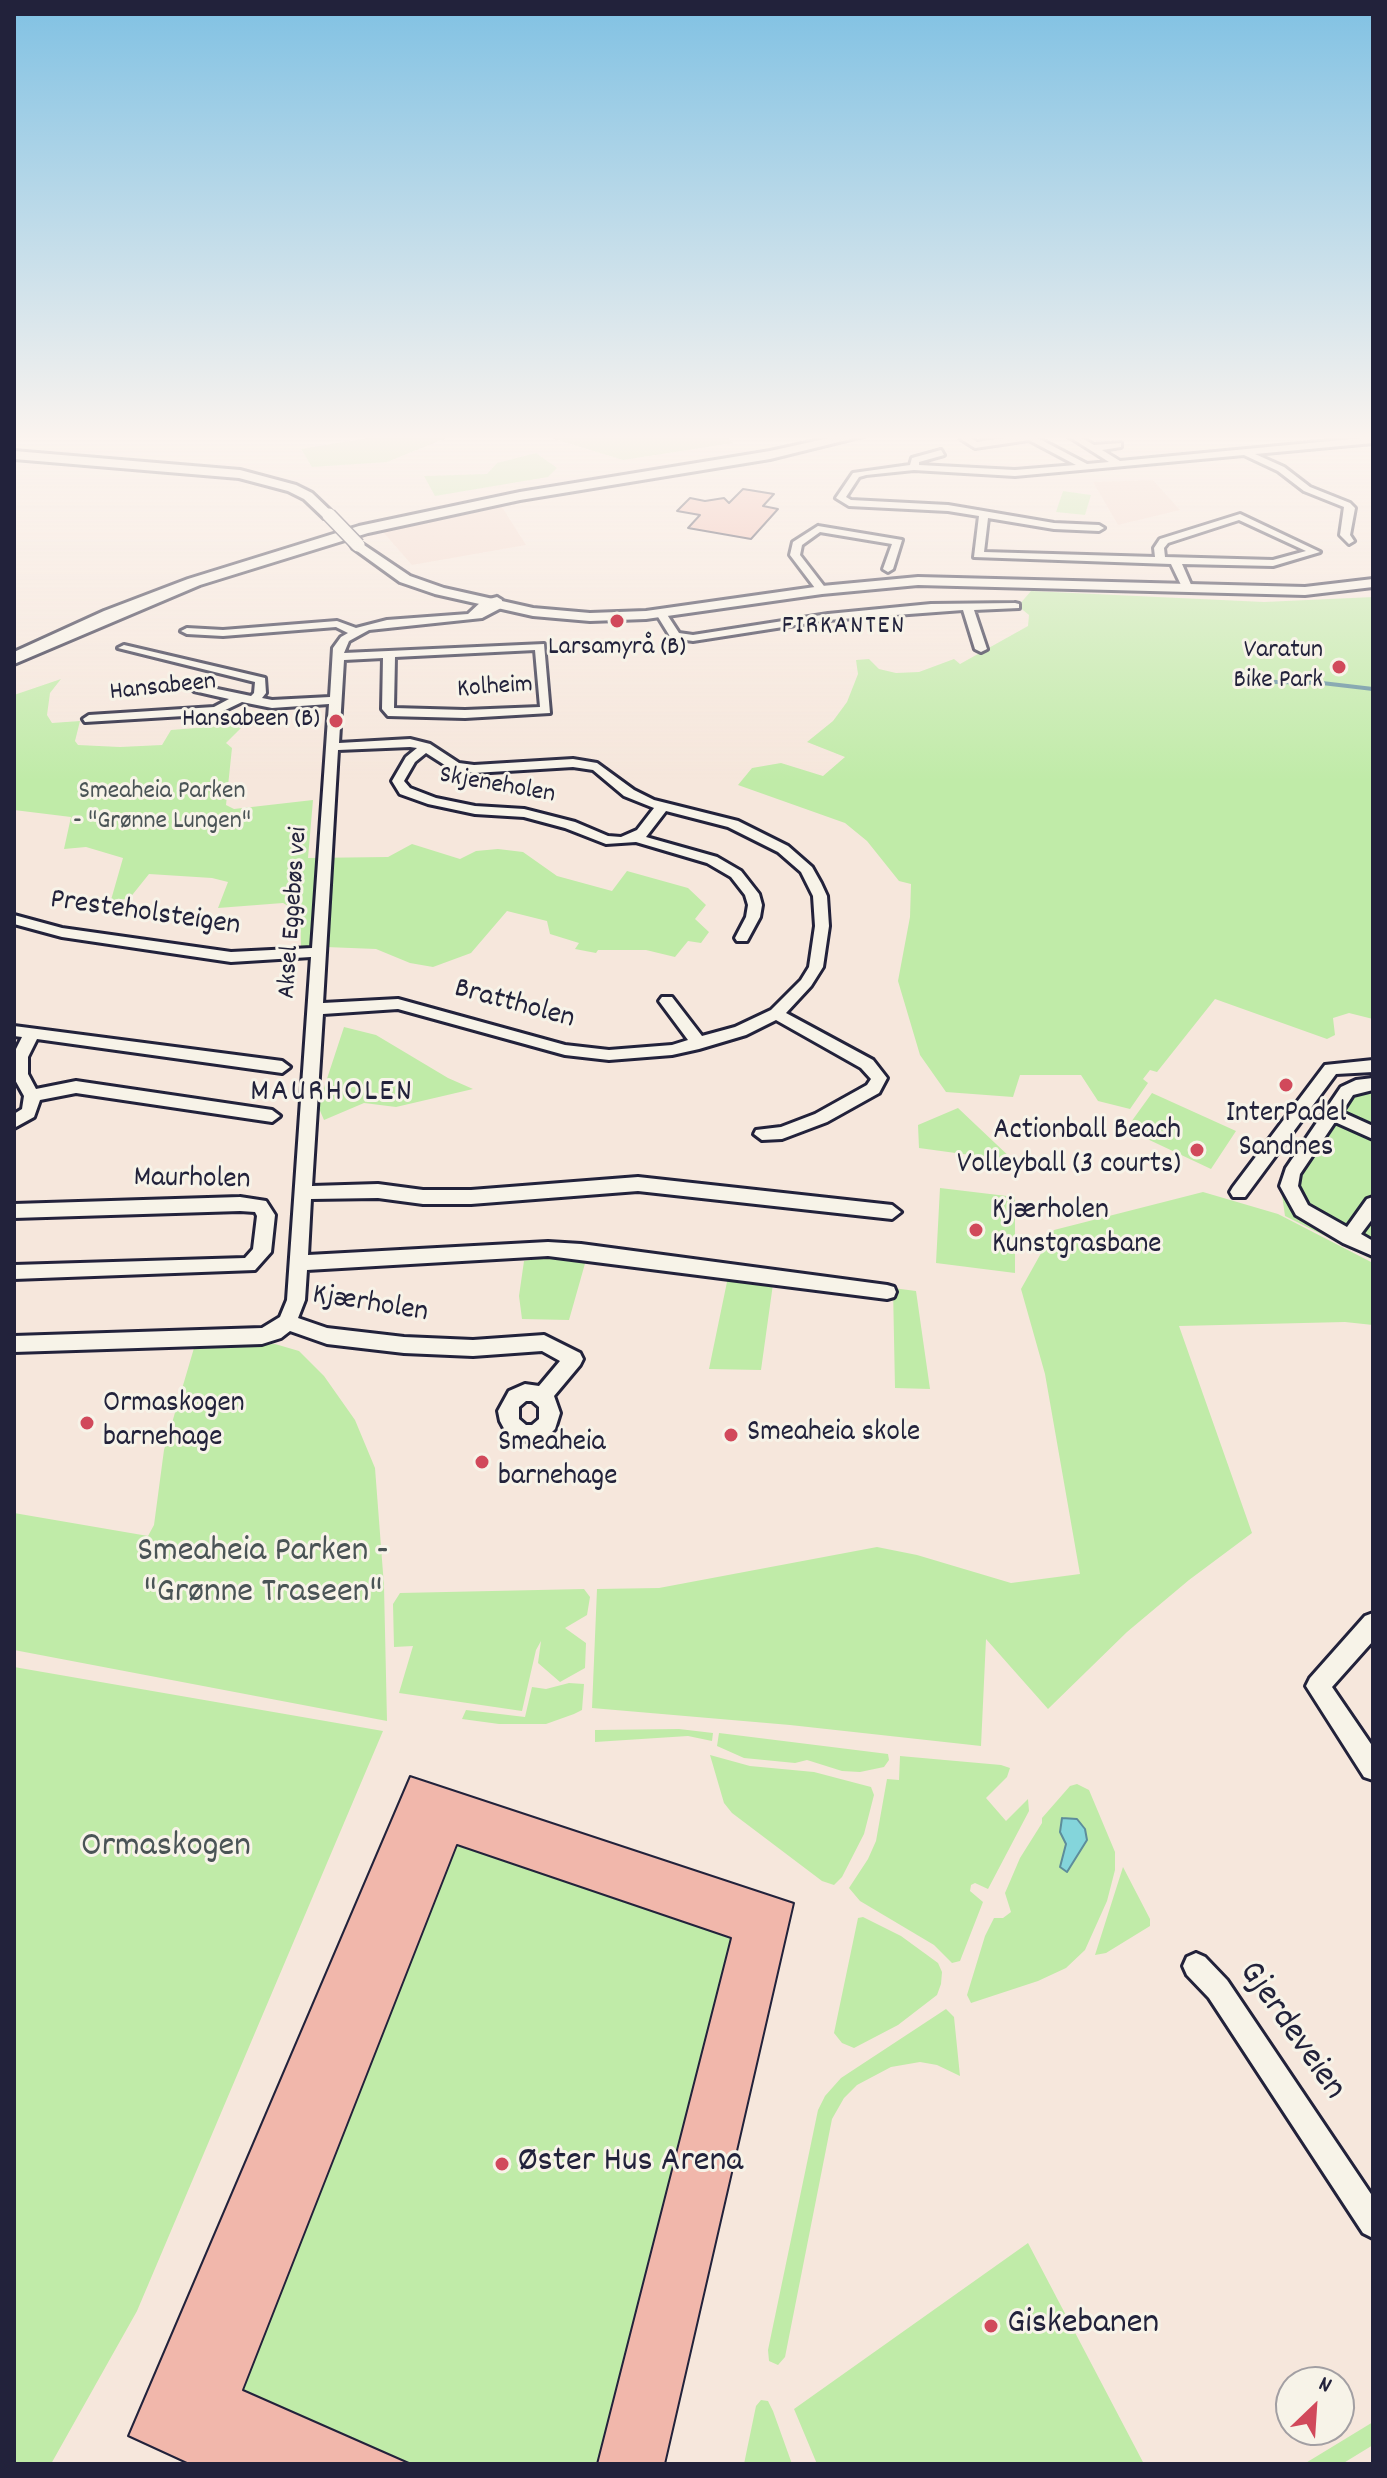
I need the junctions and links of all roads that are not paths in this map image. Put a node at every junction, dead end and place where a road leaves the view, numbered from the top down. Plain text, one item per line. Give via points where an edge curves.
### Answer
1 (266, 550) edge
2 (298, 550) edge
3 (364, 550) edge
4 (796, 550) edge
5 (895, 550) edge
6 (977, 550) edge
7 (1159, 550) edge
8 (1310, 550) edge
9 (1160, 560) junction
10 (1175, 561) junction
11 (888, 569) dead end
12 (1373, 574) edge
13 (1373, 583) edge
14 (1187, 587) junction
15 (822, 590) junction
16 (1275, 590) junction
17 (493, 603) junction
18 (967, 606) junction
19 (1015, 606) dead end
20 (660, 612) junction
21 (187, 631) dead end
22 (356, 632) junction
23 (14, 645) edge
24 (124, 648) dead end
25 (981, 649) dead end
26 (389, 654) junction
27 (338, 657) junction
28 (14, 659) edge
29 (198, 689) dead end
30 (240, 698) junction
31 (334, 700) junction
32 (254, 701) junction
33 (89, 719) dead end
34 (331, 747) junction
35 (426, 747) junction
36 (662, 807) junction
37 (636, 838) junction
38 (16, 923) edge
39 (742, 938) dead end
40 (318, 952) junction
41 (816, 967) joint
42 (667, 1001) dead end
43 (315, 1009) junction
44 (776, 1014) junction
45 (14, 1031) edge
46 (32, 1033) junction
47 (699, 1044) junction
48 (1373, 1066) edge
49 (282, 1067) dead end
50 (1373, 1084) edge
51 (32, 1096) junction
52 (1331, 1114) junction
53 (272, 1116) dead end
54 (821, 1118) junction
55 (14, 1122) edge
56 (834, 1133) dead end
57 (1373, 1133) edge
58 (762, 1134) dead end
59 (1239, 1192) dead end
60 (301, 1193) junction
61 (1373, 1204) edge
62 (14, 1211) edge
63 (892, 1212) dead end
64 (1349, 1238) junction
65 (1373, 1249) edge
66 (297, 1263) junction
67 (14, 1272) edge
68 (887, 1292) dead end
69 (287, 1322) junction
70 (14, 1344) edge
71 (542, 1396) dead end
72 (1373, 1624) edge
73 (1373, 1768) edge
74 (1196, 1966) dead end
75 (1373, 2223) edge

1 - 23 highway via 177,577
2 - 28 highway via 194,582
3 - 17 main road, bridge via 421,585
4 - 15 street
5 - 11 street
6 - 9 street via 980,555
7 - 9 street
8 - 10 street via 1315,552 1273,563
9 - 10 street
10 - 14 street
12 - 16 main road
13 - 16 main road
14 - 15 main road via 918,581
14 - 16 main road
15 - 20 main road
17 - 20 main road via 590,617
17 - 22 street via 471,617 387,623
18 - 19 street
18 - 20 street via 828,617 693,638 675,636
18 - 25 street
21 - 22 street via 337,624
22 - 27 street via 341,643
24 - 32 street, Hansabeen via 261,680
26 - 26 street, Kolheim via 540,646 546,710 392,713
26 - 27 street, Kolheim
27 - 31 street, Aksel Eggebøs vei
29 - 30 street, Hansabeen
30 - 32 street, Hansabeen
30 - 33 street, Hansabeen via 217,710
31 - 32 street, Hansabeen
31 - 34 street, Aksel Eggebøs vei
34 - 35 street, Skjeneholen
34 - 40 street, Aksel Eggebøs vei
35 - 36 street, Skjeneholen via 455,766 474,769 589,765 629,793
35 - 37 street, Skjeneholen via 400,776 402,788 413,795 475,810 535,816 606,840
36 - 37 street
36 - 41 street, Skjeneholen via 751,831 807,870 820,896
37 - 39 street, Skjeneholen via 712,860 736,874 755,905
38 - 40 street, Presteholsteigen via 231,957
40 - 43 street, Aksel Eggebøs vei
41 - 44 street, Brattholen
42 - 47 street
43 - 47 street, Brattholen via 398,1004 587,1054 637,1055
43 - 60 street, Aksel Eggebøs vei
44 - 47 street, Brattholen
44 - 54 street via 877,1073 873,1089
45 - 46 street
46 - 49 street
46 - 51 street via 20,1057 20,1074
48 - 59 street via 1331,1069
50 - 52 street via 1347,1091
51 - 53 street via 76,1087
51 - 55 street via 28,1113
52 - 57 street
52 - 64 street via 1289,1186 1302,1210
54 - 56 street
54 - 58 street via 782,1133
60 - 63 street via 471,1197 638,1184
60 - 66 street, Aksel Eggebøs vei
61 - 64 street
62 - 67 street, Maurholen via 240,1204 260,1206 266,1215 262,1252 249,1265
64 - 65 street
66 - 68 street, Kjærholen via 570,1250
66 - 69 street, Aksel Eggebøs vei via 296,1300
69 - 70 street, Kjærholen via 262,1336
69 - 71 street, Kjærholen via 327,1336 404,1345 544,1343 573,1359
72 - 73 street via 1318,1686
74 - 75 street, Gjerdeveien via 1218,1989

